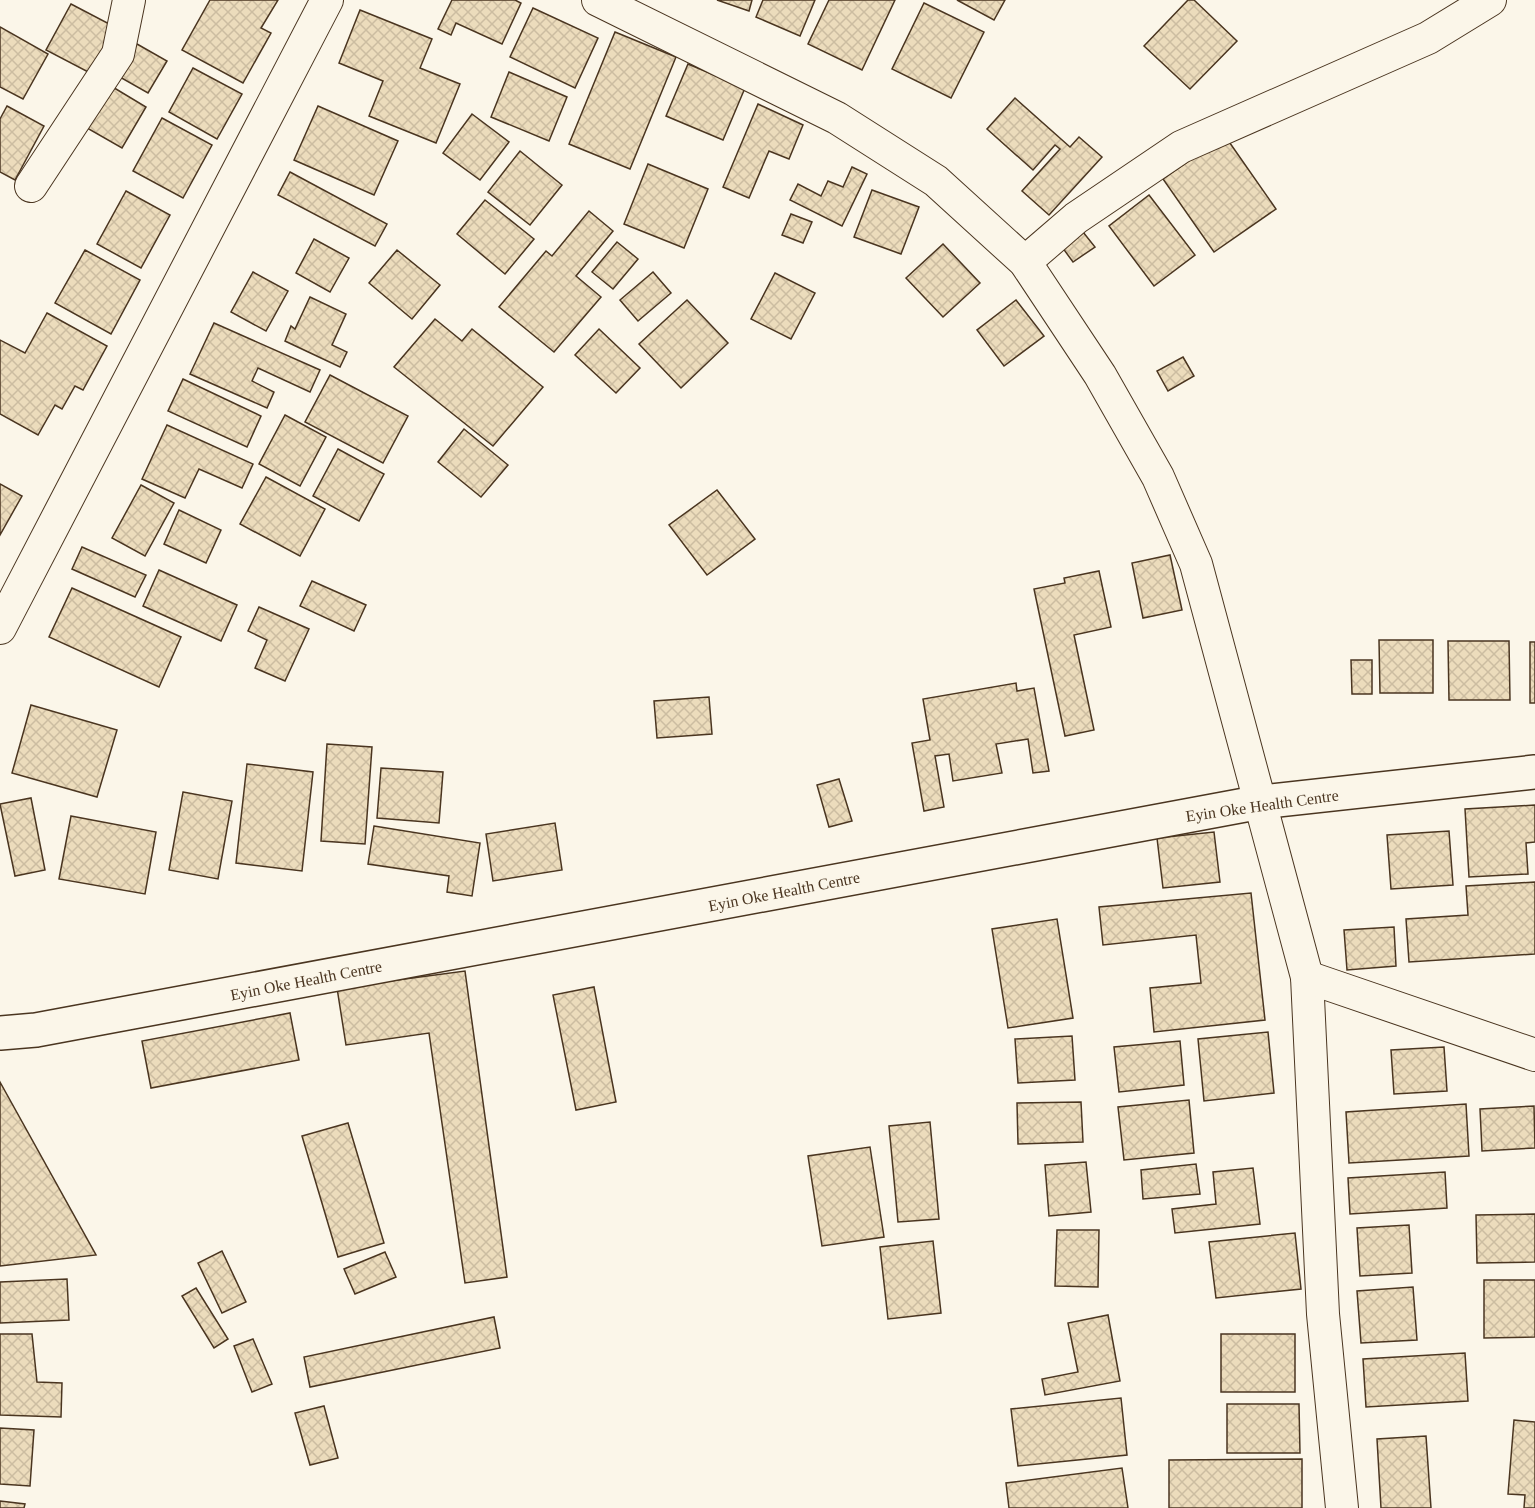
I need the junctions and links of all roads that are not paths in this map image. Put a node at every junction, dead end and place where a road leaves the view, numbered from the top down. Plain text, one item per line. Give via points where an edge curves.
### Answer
1 (129, 0) edge
2 (327, 0) edge
3 (598, 0) edge
4 (1490, 0) edge
5 (31, 186) dead end
6 (1025, 262) junction
7 (0, 628) edge
8 (1535, 772) edge
9 (1261, 802) junction
10 (1307, 977) junction
11 (0, 1034) edge
12 (1535, 1055) edge
13 (1342, 1508) edge

1 - 5 street via 117,54
2 - 7 street
3 - 6 street via 837,118 936,181
4 - 6 street via 1428,38 1181,147 1076,218
6 - 9 street via 1100,375 1158,477 1196,564
8 - 9 main road, Eyin Oke Health Centre
9 - 10 street
9 - 11 main road, Eyin Oke Health Centre
10 - 12 street
10 - 13 street via 1323,1314

